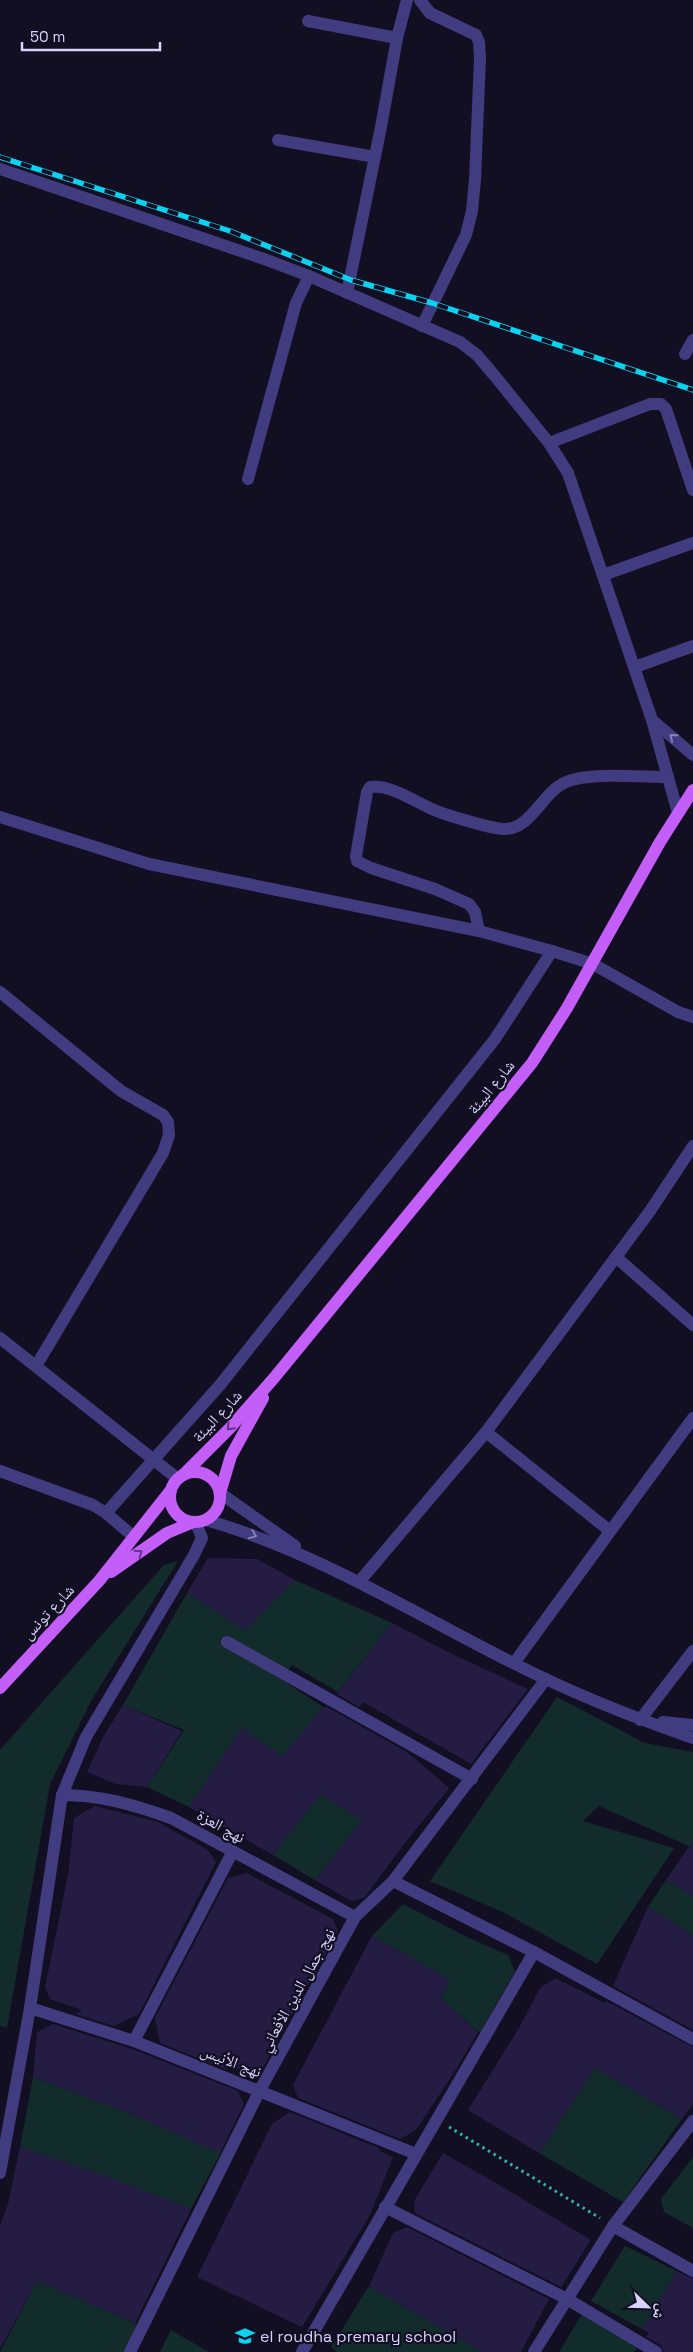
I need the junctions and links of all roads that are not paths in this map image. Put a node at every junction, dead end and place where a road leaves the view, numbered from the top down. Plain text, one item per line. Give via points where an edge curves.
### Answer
1 (407, 0) edge
2 (420, 0) edge
3 (308, 21) dead end
4 (397, 38) junction
5 (278, 140) dead end
6 (375, 156) junction
7 (0, 169) edge
8 (309, 276) junction
9 (347, 293) junction
10 (422, 326) junction
11 (693, 340) edge
12 (685, 354) dead end
13 (549, 443) junction
14 (248, 479) dead end
15 (693, 490) edge
16 (693, 543) edge
17 (603, 575) junction
18 (693, 646) edge
19 (635, 667) junction
20 (652, 720) junction
21 (693, 755) edge
22 (668, 777) junction
23 (693, 790) edge
24 (678, 813) junction
25 (0, 817) edge
26 (479, 931) junction
27 (552, 951) junction
28 (593, 964) junction
29 (0, 992) edge
30 (693, 1018) edge
31 (693, 1146) edge
32 (616, 1258) junction
33 (693, 1325) edge
34 (0, 1338) edge
35 (36, 1366) junction
36 (274, 1378) junction
37 (693, 1418) edge
38 (486, 1432) junction
39 (153, 1459) junction
40 (0, 1471) edge
41 (177, 1482) junction
42 (220, 1493) junction
43 (106, 1513) junction
44 (198, 1522) junction
45 (610, 1531) junction
46 (134, 1537) junction
47 (316, 1560) junction
48 (99, 1581) junction
49 (359, 1582) junction
50 (227, 1642) dead end
51 (693, 1651) edge
52 (514, 1663) junction
53 (546, 1679) junction
54 (0, 1688) edge
55 (640, 1720) junction
56 (693, 1725) edge
57 (693, 1738) edge
58 (472, 1779) junction
59 (62, 1794) junction
60 (233, 1852) junction
61 (393, 1881) junction
62 (355, 1917) junction
63 (534, 1952) junction
64 (30, 2008) junction
65 (693, 2039) edge
66 (134, 2041) junction
67 (260, 2090) junction
68 (693, 2121) edge
69 (416, 2154) junction
70 (0, 2173) edge
71 (385, 2207) junction
72 (613, 2226) junction
73 (693, 2271) edge
74 (567, 2299) junction
75 (130, 2352) edge
76 (302, 2352) edge
77 (534, 2352) edge
78 (656, 2352) edge

1 - 4 street
2 - 10 street via 430,13 476,35 480,58 472,211 466,235
3 - 4 street
4 - 6 street
5 - 6 street
6 - 9 street
7 - 8 street
8 - 9 street
8 - 14 street via 296,303
9 - 10 street
10 - 13 street via 460,342 477,355
11 - 12 street
13 - 15 street via 650,404 661,404 666,409
13 - 17 street via 568,473
16 - 17 street
17 - 19 street
18 - 19 street
19 - 20 street
21 -> 20 street
20 - 22 street
22 - 24 street
22 - 26 street via 572,779 551,791 518,826 503,829 435,811 387,789 370,787 357,861 470,904
23 - 24 main road, شارع البيئة
24 - 28 main road, شارع البيئة
25 - 26 street via 149,864
26 - 27 street
27 - 28 street
27 - 39 street via 489,1047 220,1385
28 - 30 street
28 - 36 main road, شارع البيئة via 532,1063
29 - 35 street via 121,1091 163,1115 168,1122 169,1135 164,1152
31 - 32 street
32 - 33 street
32 - 38 street
34 - 35 street
35 - 39 street
36 -> 41 main road, شارع البيئة
36 - 42 main road, شارع البيئة via 231,1456
37 - 45 street
38 - 45 street
38 - 49 street
39 - 41 street
39 - 43 street
40 - 43 street via 93,1505
41 - 42 main road via 191,1472 206,1475 213,1479
41 - 44 main road via 172,1507 176,1514
41 - 46 main road, شارع تونس
42 - 44 main road via 218,1509
42 - 47 street
43 - 46 street
44 -> 47 street via 246,1532
48 -> 44 main road, شارع تونس via 167,1533
44 - 59 street via 202,1538 194,1555 86,1737
45 - 52 street
46 - 48 main road, شارع تونس
47 - 49 street
48 - 54 main road, شارع تونس
49 - 52 street
50 - 58 street
51 - 55 street
52 - 53 street
53 - 55 street
53 - 58 street, نهج جمال الدين الأفعاني
55 - 56 street
55 - 57 street
58 - 61 street, نهج جمال الدين الأفعاني
59 - 60 street, نهج العزة via 90,1795 141,1807 171,1818
59 - 64 street
60 - 62 street, نهج العزة
60 - 66 street
61 - 62 street, نهج جمال الدين الأفعاني
61 - 63 street
62 - 67 street, نهج جمال الدين الأفعاني
63 - 65 street
63 - 69 street
64 - 66 street, نهج الأنيس
64 - 70 street
66 - 67 street, نهج الأنيس
67 - 69 street, نهج الأنيس
67 - 75 street, نهج جمال الدين الأفعاني
68 - 72 street
69 - 71 street
71 - 74 street
71 - 76 street
72 - 73 street
72 - 74 street
74 - 77 street
74 - 78 street

